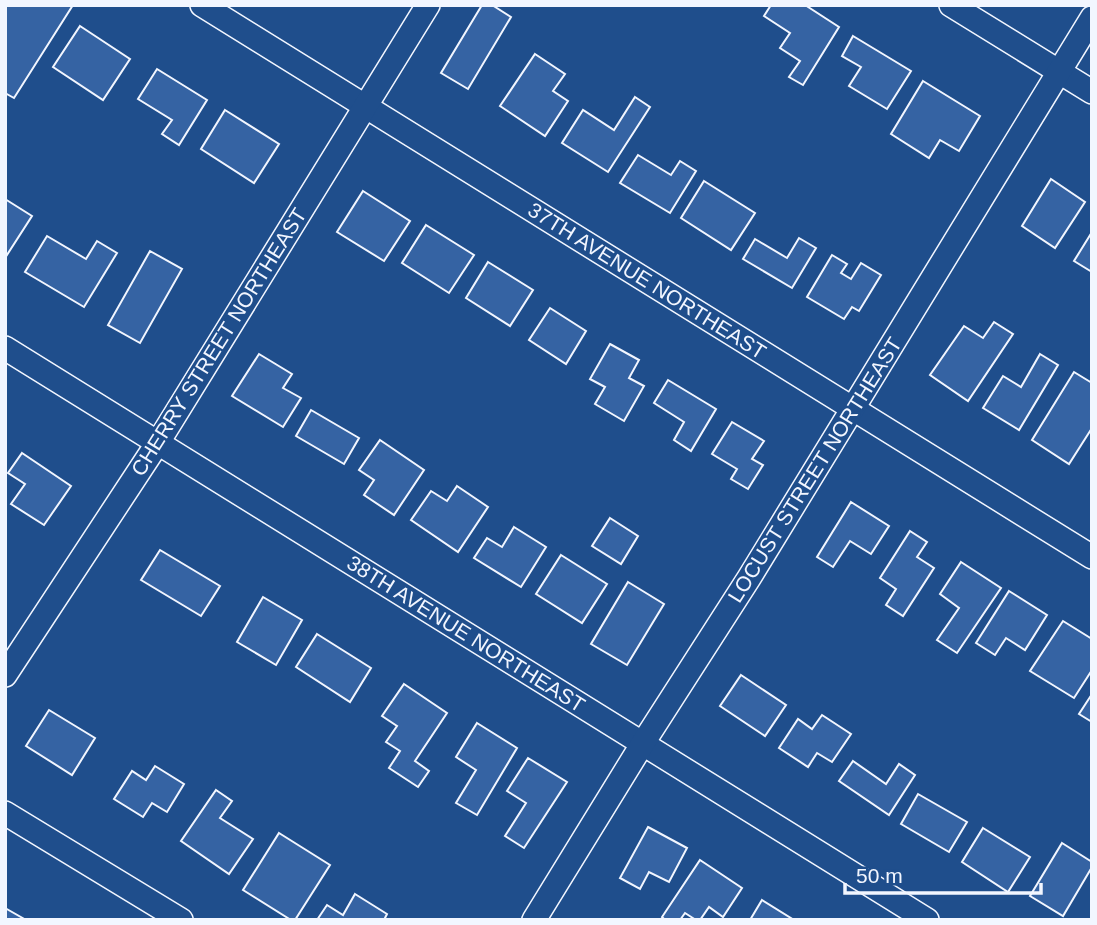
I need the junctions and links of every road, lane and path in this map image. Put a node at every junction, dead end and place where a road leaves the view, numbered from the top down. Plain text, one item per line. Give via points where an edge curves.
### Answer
1 (202, 5) edge
2 (428, 5) edge
3 (951, 5) edge
4 (1092, 18) edge
5 (1059, 72) junction
6 (1092, 92) edge
7 (366, 108) junction
8 (5, 348) edge
9 (854, 408) junction
10 (157, 444) junction
11 (1092, 557) edge
12 (5, 675) edge
13 (643, 743) junction
14 (5, 813) edge
15 (181, 920) edge
16 (534, 920) edge
17 (927, 920) edge

1 - 7 street, 37TH AVENUE NORTHEAST
2 - 7 street, CHERRY STREET NORTHEAST
3 - 5 street
4 - 5 street, LOCUST STREET NORTHEAST
5 - 6 street
5 - 9 street, LOCUST STREET NORTHEAST
7 - 9 street, 37TH AVENUE NORTHEAST
7 - 10 street, CHERRY STREET NORTHEAST
8 - 10 street, 38TH AVENUE NORTHEAST
9 - 11 street, 37TH AVENUE NORTHEAST
9 - 13 street, LOCUST STREET NORTHEAST
10 - 12 street, CHERRY STREET NORTHEAST
10 - 13 street, 38TH AVENUE NORTHEAST
13 - 16 street, LOCUST STREET NORTHEAST
13 - 17 street, 38TH AVENUE NORTHEAST
14 - 15 street

